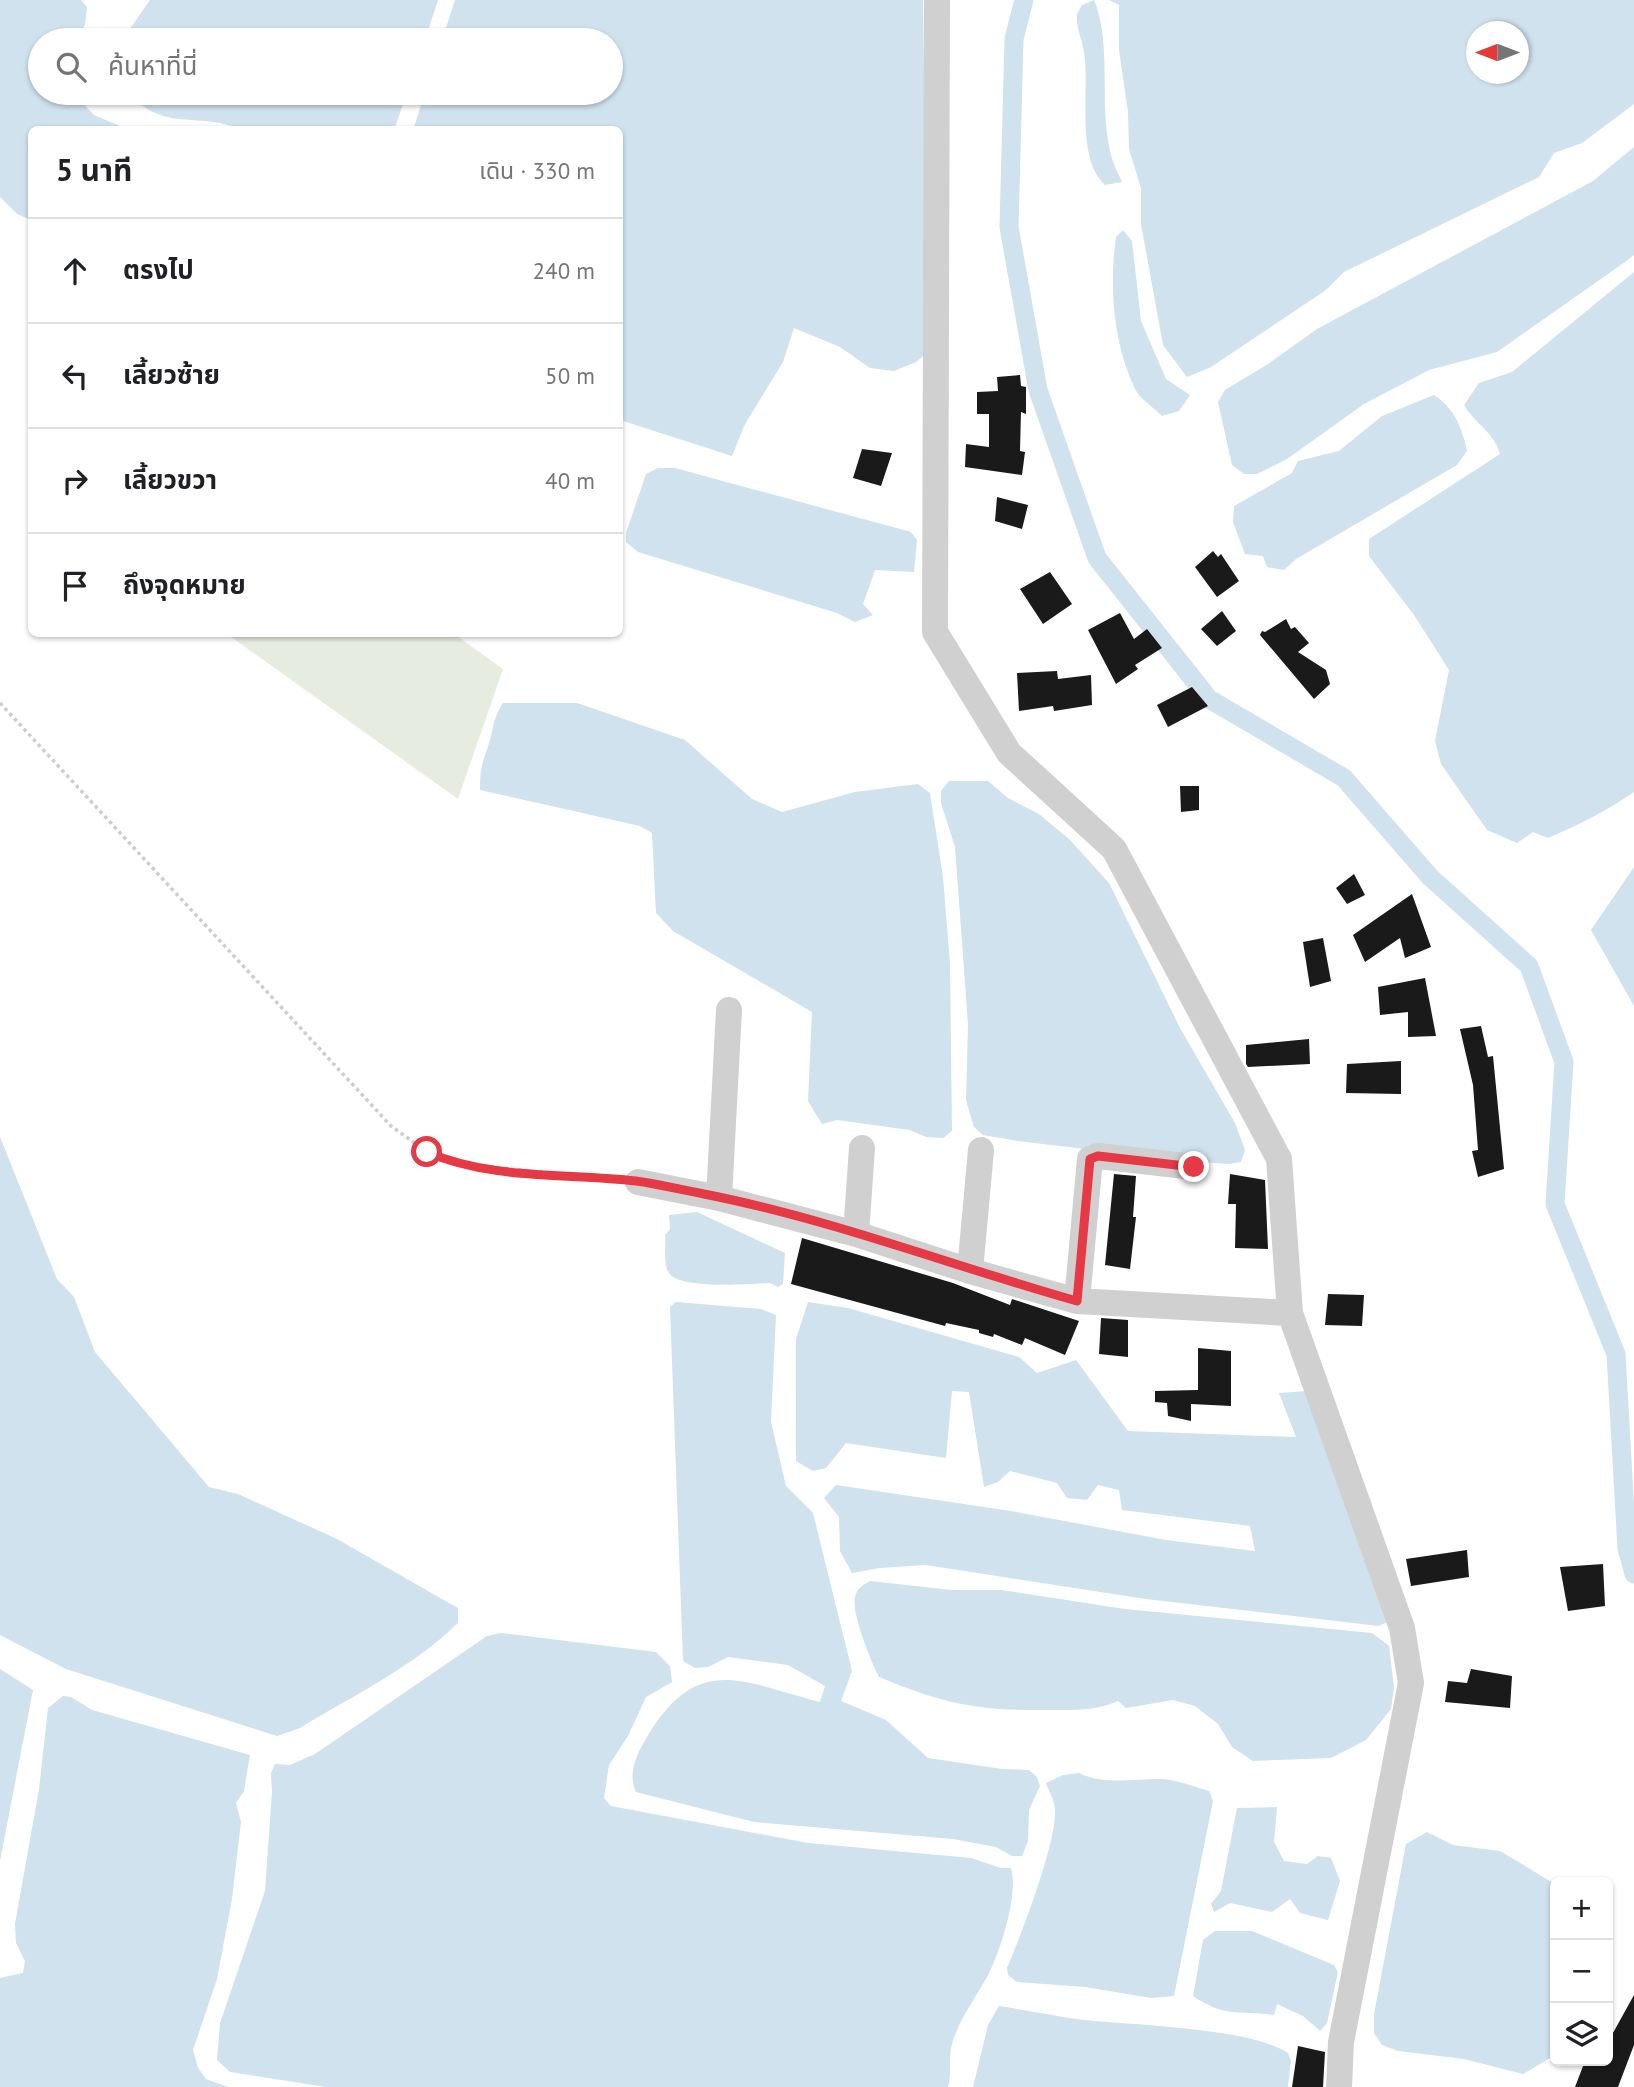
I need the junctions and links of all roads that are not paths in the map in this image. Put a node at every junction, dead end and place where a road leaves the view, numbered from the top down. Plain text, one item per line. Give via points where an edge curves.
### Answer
1 (937, 0) edge
2 (729, 1010) dead end
3 (862, 1148) dead end
4 (981, 1150) dead end
5 (1194, 1167) dead end
6 (638, 1182) road end
7 (719, 1198) junction
8 (856, 1234) junction
9 (970, 1271) junction
10 (1077, 1301) junction
11 (1290, 1313) junction
12 (1339, 2087) edge

1 - 11 street via 935,632 1009,753 1114,849 1279,1159
2 - 7 street
3 - 8 street
4 - 9 street
5 - 10 street via 1098,1156 1090,1159
6 - 7 street
7 - 8 street
8 - 9 street
9 - 10 street
10 - 11 street
11 - 12 street via 1402,1628 1411,1683 1341,2042

